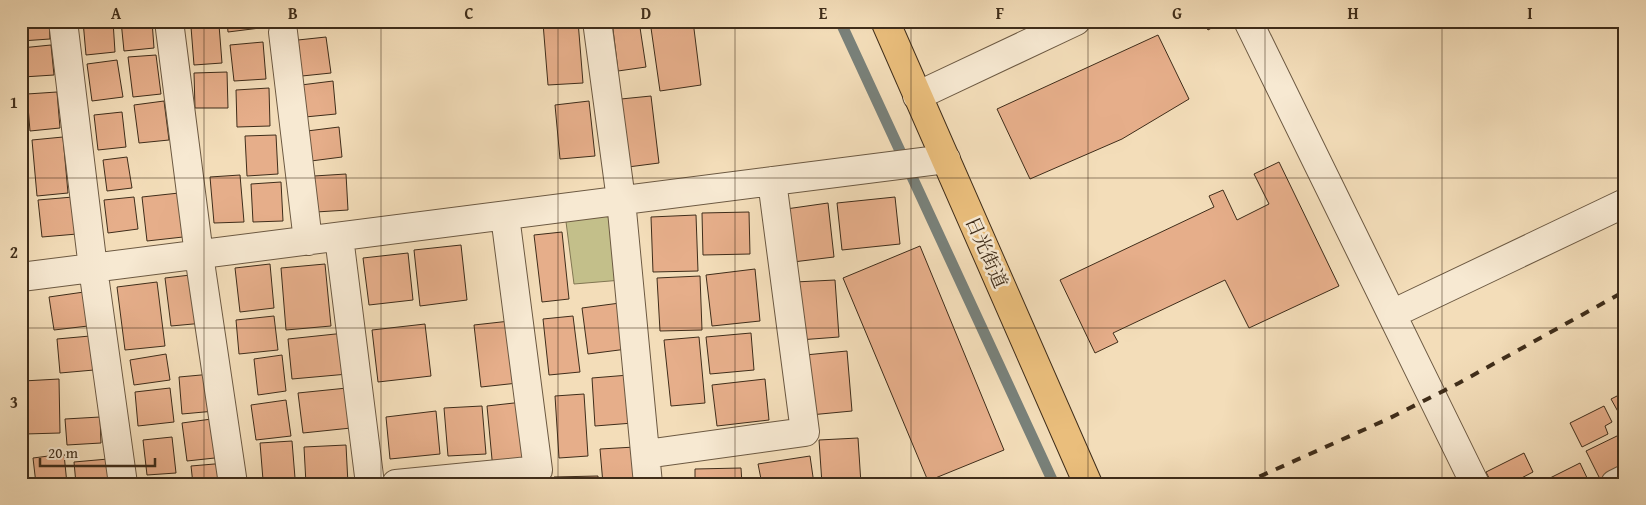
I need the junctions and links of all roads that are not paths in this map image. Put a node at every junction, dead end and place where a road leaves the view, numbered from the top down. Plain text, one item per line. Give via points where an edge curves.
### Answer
1 (63, 21) edge
2 (169, 21) edge
3 (597, 21) edge
4 (885, 21) edge
5 (1076, 21) edge
6 (1248, 21) edge
7 (283, 32) dead end
8 (918, 96) junction
9 (946, 159) junction
10 (772, 181) junction
11 (621, 200) junction
12 (1625, 203) edge
13 (505, 216) junction
14 (339, 237) junction
15 (308, 241) junction
16 (199, 255) junction
17 (93, 268) junction
18 (21, 277) edge
19 (1392, 314) junction
20 (646, 454) junction
21 (1625, 479) edge
22 (123, 484) edge
23 (233, 484) edge
24 (370, 484) edge
25 (396, 484) edge
26 (648, 484) edge
27 (1088, 484) edge
28 (1474, 484) edge
29 (1615, 484) edge

1 - 17 street
2 - 16 street
3 - 11 street
4 - 8 highway, 日光街道
5 - 8 street
6 - 19 street
7 - 15 street
8 - 9 highway, 日光街道
9 - 10 street
9 - 27 highway, 日光街道
10 - 11 street
10 - 20 street via 805,432
11 - 13 street
11 - 20 street
12 - 19 street
13 - 14 street
13 - 25 street via 538,470
14 - 15 street
14 - 24 street
15 - 16 street
16 - 17 street
16 - 23 street
17 - 18 street
17 - 22 street
19 - 28 street
20 - 26 street
21 - 29 street

